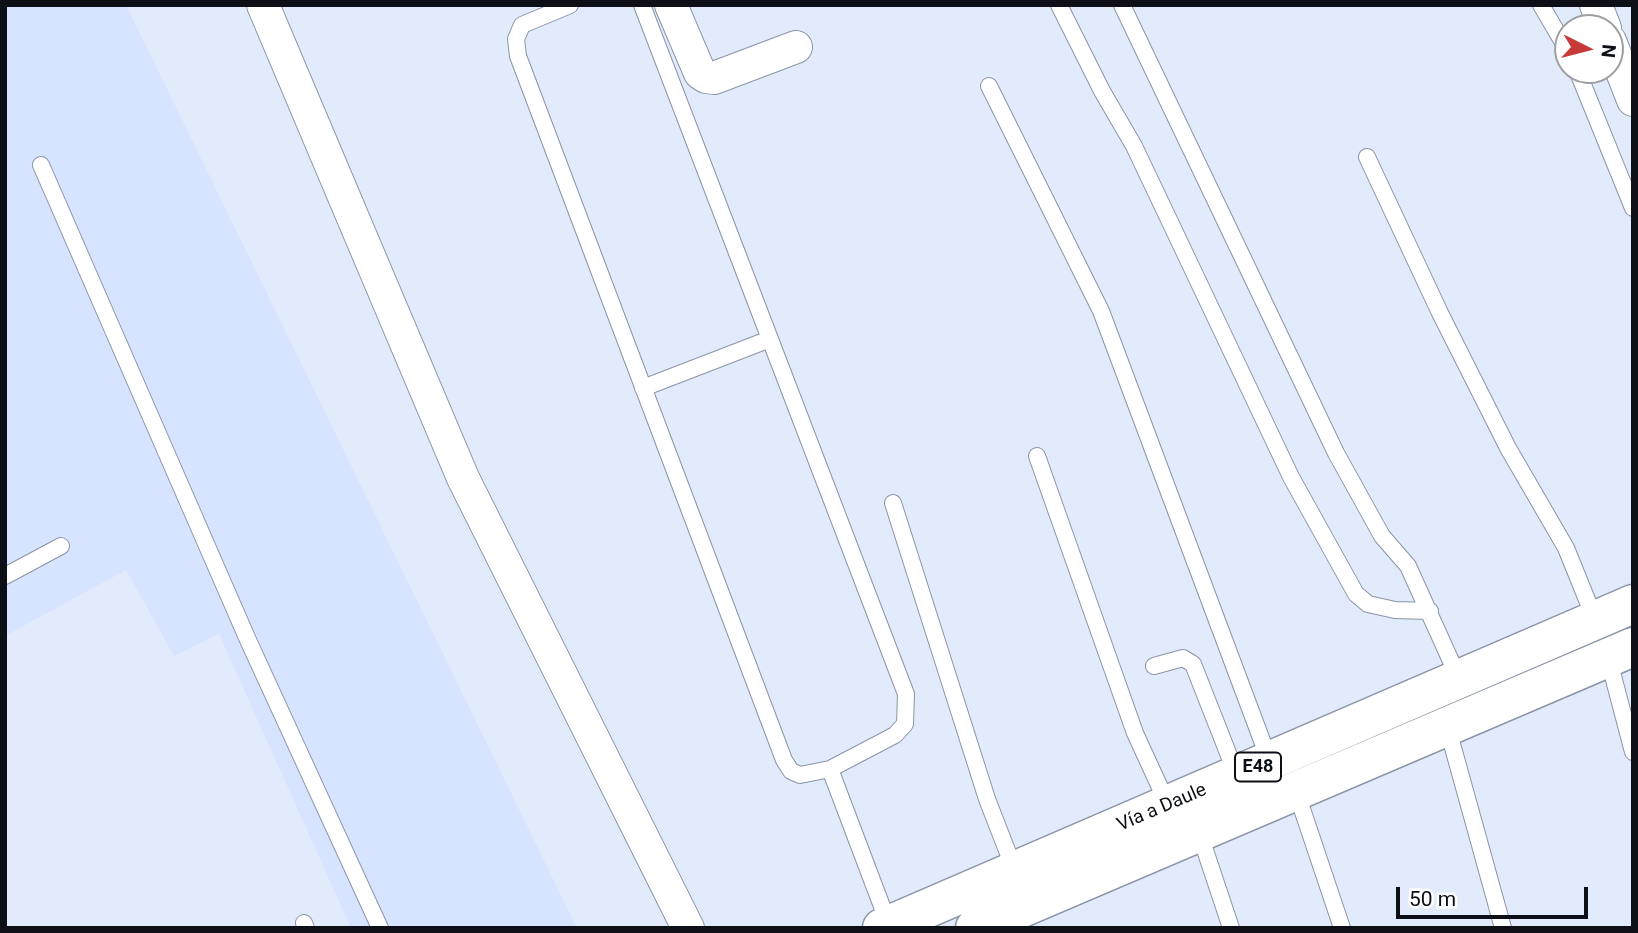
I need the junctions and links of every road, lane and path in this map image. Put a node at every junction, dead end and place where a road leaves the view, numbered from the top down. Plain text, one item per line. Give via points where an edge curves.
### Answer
1 (263, 5) edge
2 (570, 5) edge
3 (642, 5) edge
4 (671, 5) edge
5 (1059, 5) edge
6 (1122, 5) edge
7 (1541, 5) edge
8 (1554, 27) edge
9 (796, 47) dead end
10 (1624, 77) edge
11 (1583, 84) edge
12 (989, 86) dead end
13 (1633, 100) edge
14 (1367, 157) dead end
15 (41, 165) dead end
16 (1633, 208) edge
17 (770, 339) junction
18 (643, 388) junction
19 (1037, 456) dead end
20 (893, 503) dead end
21 (61, 546) dead end
22 (5, 576) edge
23 (1633, 604) edge
24 (1430, 611) junction
25 (1608, 640) edge
26 (1154, 666) dead end
27 (1460, 681) junction
28 (1447, 726) junction
29 (1633, 752) edge
30 (830, 769) junction
31 (1254, 769) junction
32 (1296, 791) junction
33 (1168, 805) junction
34 (1199, 832) junction
35 (1015, 871) junction
36 (886, 926) edge
37 (380, 928) edge
38 (688, 928) edge
39 (975, 928) edge
40 (1231, 928) edge
41 (1342, 928) edge
42 (1503, 928) edge

1 - 38 street via 463,478
2 - 18 lane via 522,25 516,39 518,56
3 - 17 lane
4 - 9 street via 700,73 706,77
5 - 24 lane via 1134,146 1292,477 1356,594 1368,604
6 - 24 lane via 1336,453 1381,536 1408,566
7 - 8 lane
10 - 13 street
11 - 16 lane
12 - 31 lane via 1101,311
14 - 25 lane via 1502,436 1566,548
15 - 37 lane via 248,640
17 - 18 lane
17 - 30 lane via 906,694 905,724 895,735
18 - 30 lane via 784,760 800,775
19 - 33 lane via 1135,733
20 - 35 lane via 987,799
21 - 22 lane
23 - 25 highway, Vía a Daule / E48
24 - 27 lane
25 - 27 highway, Vía a Daule / E48
25 - 28 highway, Vía a Daule / E48
25 - 29 lane
26 - 31 lane via 1183,658 1193,664
27 - 31 highway, Vía a Daule / E48
28 - 32 highway, Vía a Daule / E48
28 - 42 lane
30 - 36 lane
31 - 33 highway, Vía a Daule / E48
32 - 34 highway, Vía a Daule / E48
32 - 41 lane
33 - 35 highway, Vía a Daule / E48
34 - 39 highway, Vía a Daule / E48
34 - 40 lane
35 - 36 highway, Vía a Daule / E48

